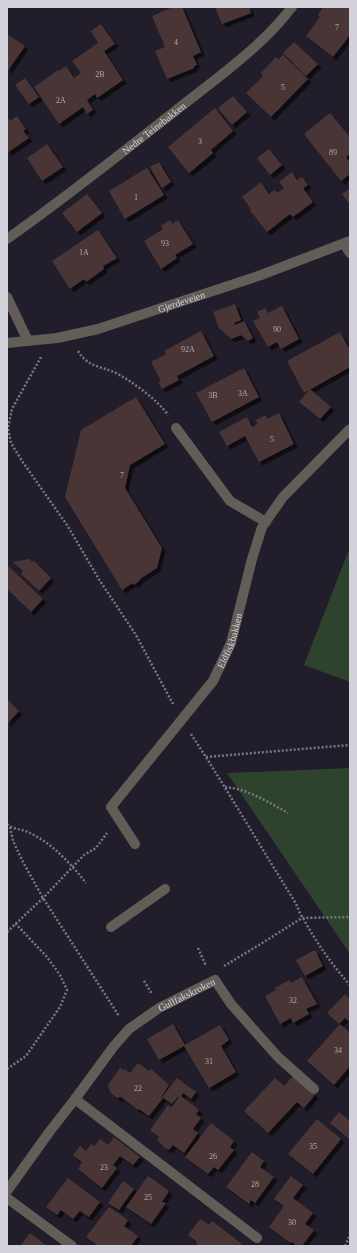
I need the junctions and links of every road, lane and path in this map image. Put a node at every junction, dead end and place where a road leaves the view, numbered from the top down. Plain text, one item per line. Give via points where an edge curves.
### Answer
1 (292, 7) edge
2 (7, 239) edge
3 (347, 242) edge
4 (350, 253) edge
5 (7, 297) edge
6 (28, 341) junction
7 (7, 343) edge
8 (76, 348) dead end
9 (41, 356) dead end
10 (176, 428) joint
11 (350, 429) edge
12 (266, 522) junction
13 (183, 719) junction
14 (350, 745) edge
15 (206, 757) junction
16 (225, 786) junction
17 (110, 807) junction
18 (288, 813) dead end
19 (7, 824) edge
20 (10, 827) junction
21 (135, 844) dead end
22 (73, 866) junction
23 (86, 883) dead end
24 (165, 889) dead end
25 (43, 898) junction
26 (350, 917) edge
27 (302, 918) junction
28 (15, 923) junction
29 (111, 927) dead end
30 (7, 932) edge
31 (223, 966) dead end
32 (144, 981) dead end
33 (350, 985) edge
34 (153, 996) dead end
35 (129, 1029) junction
36 (7, 1069) edge
37 (314, 1089) dead end
38 (75, 1099) junction
39 (7, 1191) edge
40 (7, 1198) edge
41 (350, 1235) edge
42 (257, 1238) dead end
43 (72, 1246) edge
44 (345, 1246) edge

1 - 2 street, Nedre Teinebakken via 249,52 90,178
3 - 4 street
3 - 6 street, Gjerdeveien via 98,329
5 - 6 street
6 - 7 street, Gjerdeveien
8 - 10 path via 91,364 114,372 156,400
9 - 13 path via 12,409 8,428 12,443 136,635 160,682
10 - 12 street via 230,501
11 - 12 street, Eldfiskbakken via 283,497
12 - 13 street, Eldfiskbakken via 252,559 231,643 213,681
13 - 15 path
13 - 17 street, Eldfiskbakken
14 - 15 path
15 - 16 path
16 - 18 path via 256,795
16 - 27 path
17 - 21 street
17 - 22 path via 107,834 96,848
19 - 20 path
20 - 22 path via 30,833 44,841
20 - 25 path via 23,862
22 - 23 path
22 - 25 path
24 - 29 street
25 - 28 path
25 - 35 path
26 - 27 path
27 - 31 path
27 - 33 path
28 - 30 path
28 - 36 path via 47,957 67,990 60,1007 26,1056
32 - 34 path
35 - 37 street, Gullfakskroken via 159,1008 215,980 231,1004 278,1057
35 - 38 street, Gullfakskroken
38 - 39 street, Gullfakskroken
38 - 42 street
40 - 43 street
41 - 44 path

